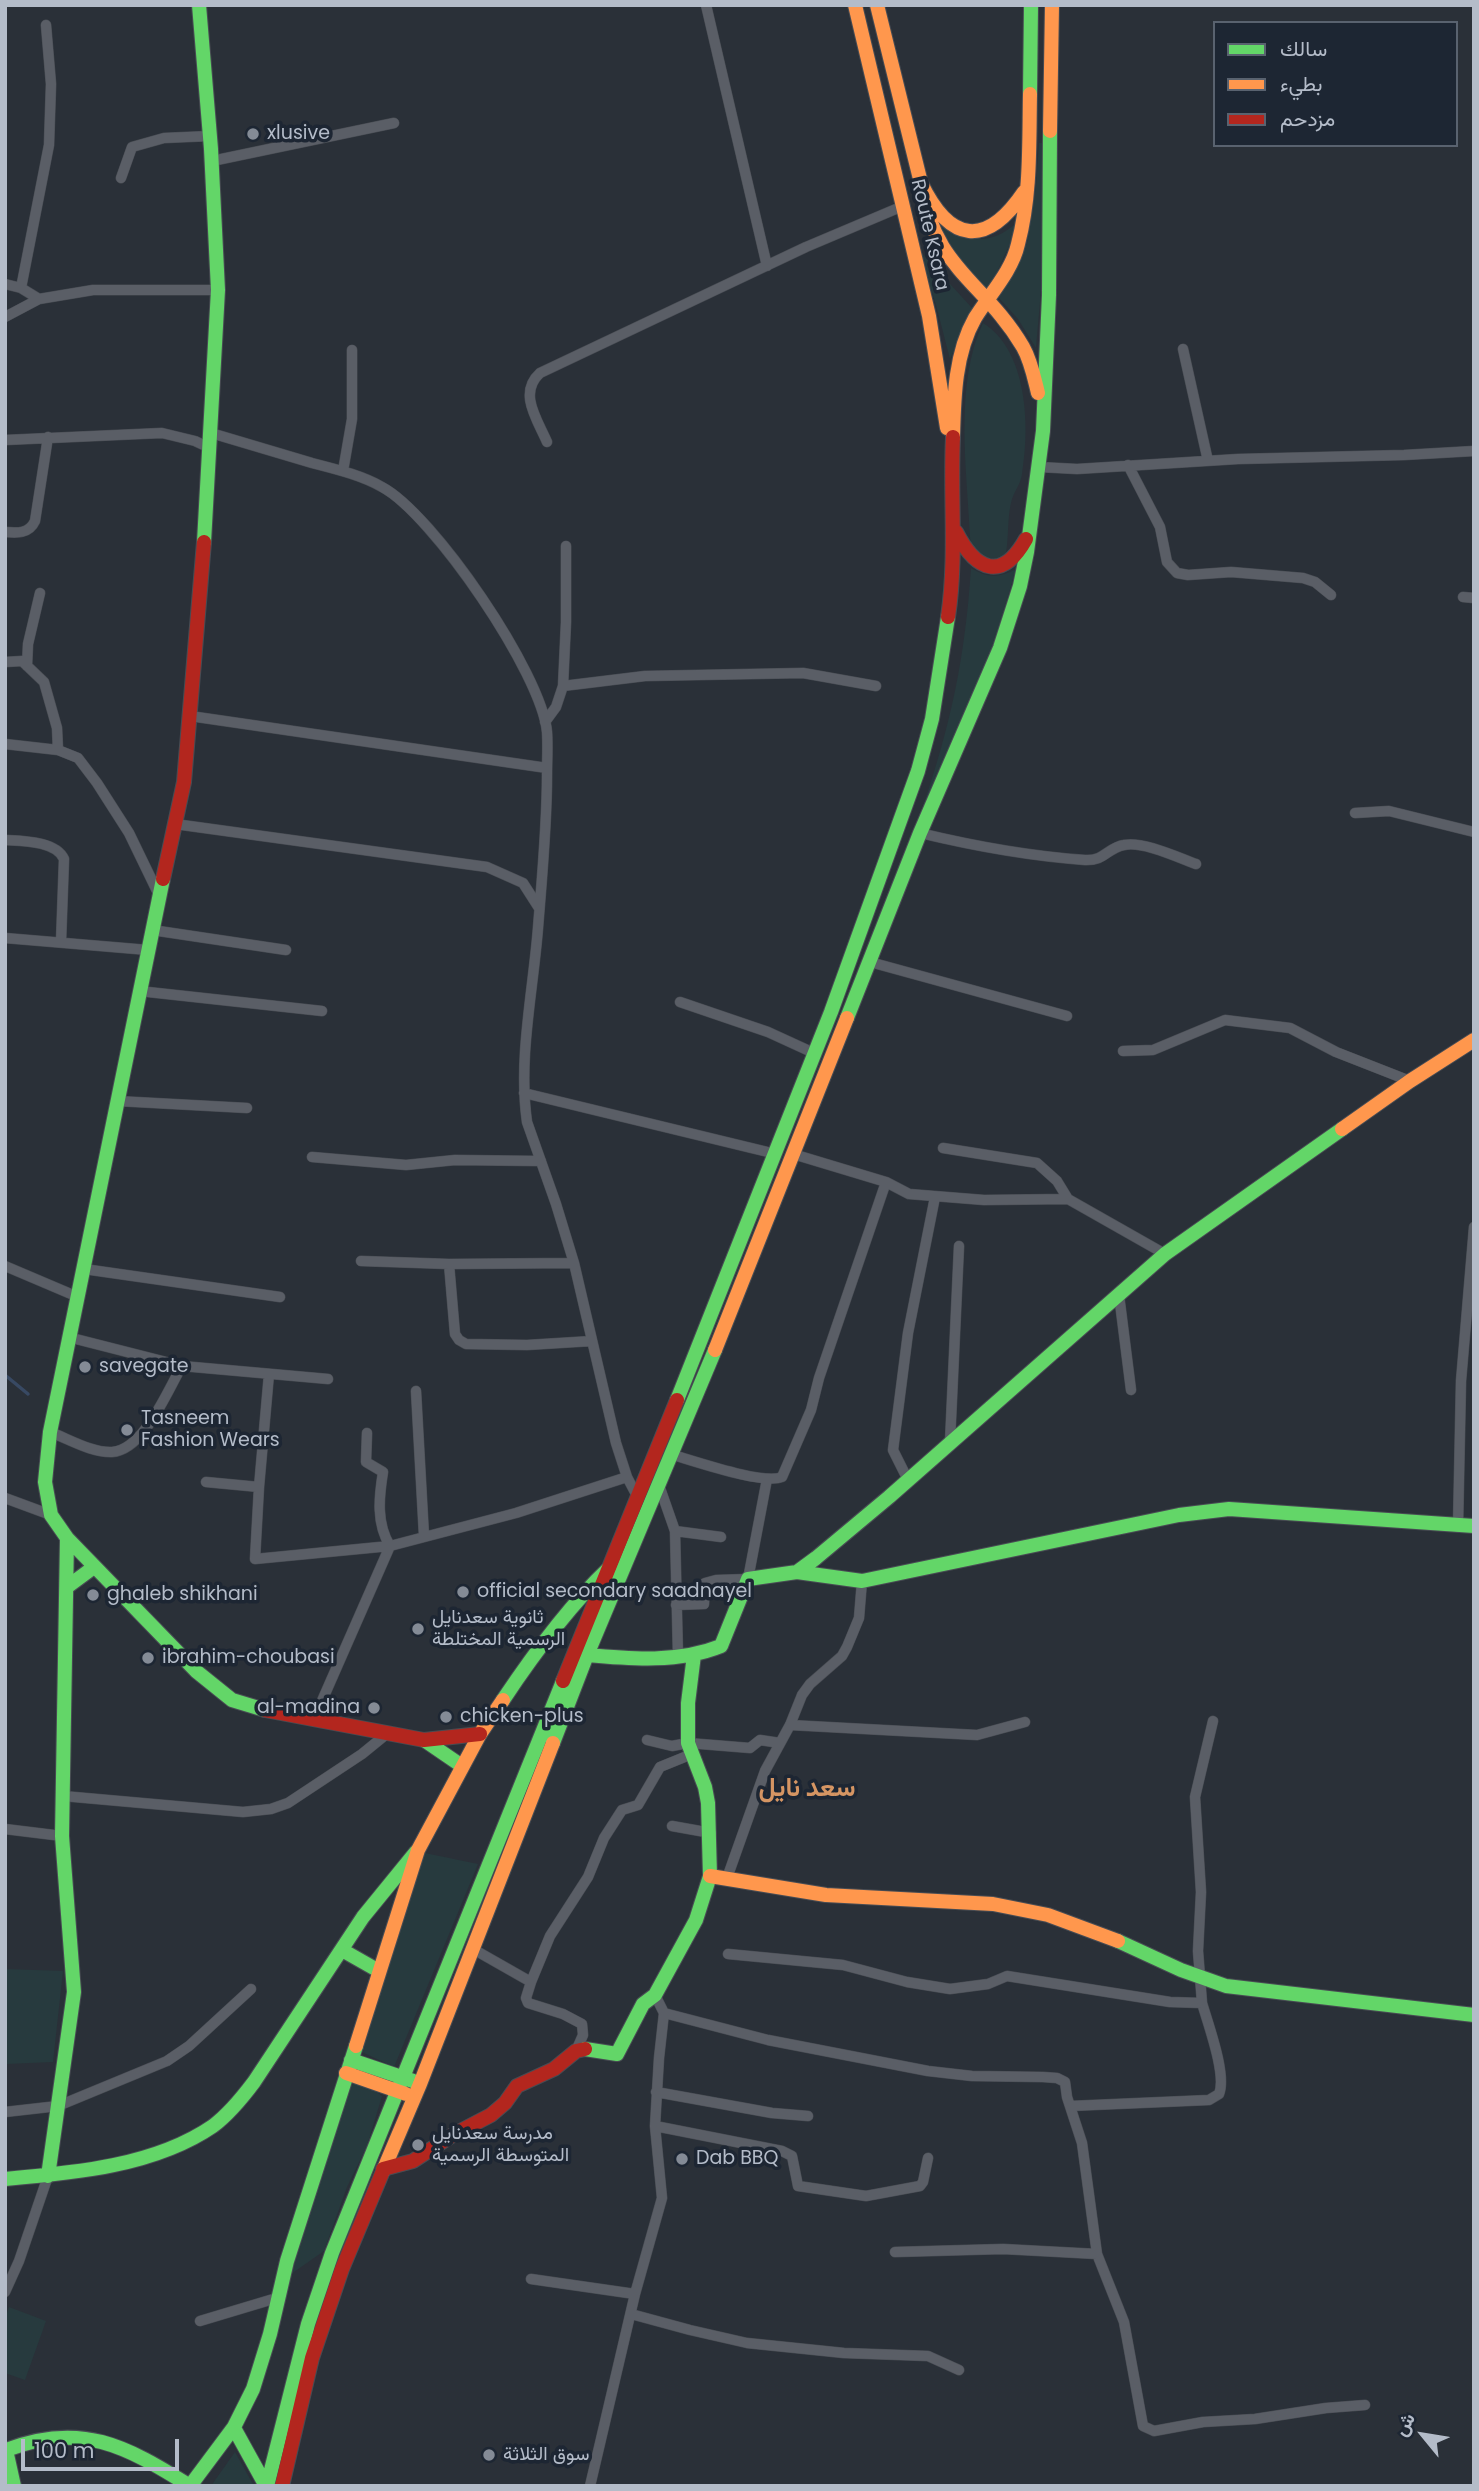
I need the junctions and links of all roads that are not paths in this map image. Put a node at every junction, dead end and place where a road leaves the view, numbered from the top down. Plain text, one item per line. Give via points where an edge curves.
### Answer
1 (199, 5) edge
2 (706, 5) edge
3 (855, 5) edge
4 (877, 5) edge
5 (1031, 5) edge
6 (1052, 5) edge
7 (46, 25) dead end
8 (394, 123) dead end
9 (210, 136) junction
10 (212, 161) junction
11 (121, 178) dead end
12 (921, 183) junction
13 (1028, 185) junction
14 (903, 206) junction
15 (767, 266) junction
16 (5, 284) edge
17 (21, 288) junction
18 (218, 290) junction
19 (39, 299) junction
20 (986, 300) junction
21 (5, 317) edge
22 (1183, 349) dead end
23 (352, 350) dead end
24 (1043, 431) junction
25 (211, 433) junction
26 (48, 437) junction
27 (5, 440) edge
28 (547, 442) dead end
29 (210, 448) junction
30 (1474, 451) edge
31 (1208, 461) junction
32 (1128, 465) junction
33 (1039, 467) junction
34 (343, 471) junction
35 (951, 476) junction
36 (954, 525) junction
37 (5, 532) edge
38 (1030, 532) junction
39 (566, 546) dead end
40 (40, 593) dead end
41 (1331, 596) dead end
42 (5, 662) edge
43 (27, 666) junction
44 (563, 686) junction
45 (876, 686) dead end
46 (190, 716) junction
47 (545, 722) junction
48 (5, 744) edge
49 (58, 750) junction
50 (547, 768) junction
51 (1355, 813) dead end
52 (175, 824) junction
53 (1474, 832) edge
54 (920, 833) junction
55 (5, 840) edge
56 (1196, 864) dead end
57 (159, 895) junction
58 (540, 908) junction
59 (152, 930) junction
60 (5, 938) edge
61 (61, 942) junction
62 (148, 950) junction
63 (286, 950) dead end
64 (870, 962) junction
65 (139, 991) junction
66 (680, 1002) dead end
67 (322, 1011) dead end
68 (1067, 1016) dead end
69 (1474, 1040) edge
70 (1123, 1051) dead end
71 (816, 1054) junction
72 (831, 1061) junction
73 (1410, 1081) junction
74 (524, 1093) junction
75 (117, 1101) junction
76 (247, 1108) dead end
77 (943, 1148) dead end
78 (776, 1154) junction
79 (793, 1154) junction
80 (312, 1157) dead end
81 (541, 1161) junction
82 (886, 1182) junction
83 (935, 1197) junction
84 (1068, 1199) junction
85 (1474, 1227) edge
86 (958, 1246) dead end
87 (1165, 1254) junction
88 (361, 1261) dead end
89 (574, 1263) junction
90 (449, 1264) junction
91 (5, 1266) edge
92 (84, 1269) junction
93 (1119, 1295) junction
94 (78, 1297) junction
95 (280, 1297) dead end
96 (68, 1337) junction
97 (592, 1341) junction
98 (182, 1366) junction
99 (269, 1374) junction
100 (328, 1379) dead end
101 (1131, 1390) dead end
102 (416, 1391) dead end
103 (50, 1432) junction
104 (367, 1433) dead end
105 (950, 1442) junction
106 (673, 1455) junction
107 (627, 1477) junction
108 (767, 1479) junction
109 (908, 1480) junction
110 (206, 1482) dead end
111 (259, 1487) junction
112 (656, 1493) junction
113 (5, 1498) edge
114 (638, 1499) junction
115 (51, 1515) junction
116 (1458, 1527) junction
117 (1474, 1527) edge
118 (675, 1531) junction
119 (424, 1536) junction
120 (721, 1537) dead end
121 (67, 1538) junction
122 (390, 1546) junction
123 (612, 1565) junction
124 (94, 1567) junction
125 (797, 1572) junction
126 (748, 1579) junction
127 (862, 1581) junction
128 (67, 1587) junction
129 (676, 1605) junction
130 (587, 1655) junction
131 (694, 1655) junction
132 (678, 1656) junction
133 (314, 1719) junction
134 (1213, 1721) dead end
135 (1025, 1722) dead end
136 (790, 1725) junction
137 (389, 1732) junction
138 (480, 1734) junction
139 (424, 1740) junction
140 (647, 1740) dead end
141 (780, 1743) junction
142 (690, 1749) junction
143 (462, 1766) junction
144 (63, 1796) junction
145 (672, 1826) dead end
146 (5, 1829) edge
147 (711, 1833) junction
148 (62, 1836) junction
149 (418, 1850) junction
150 (710, 1876) junction
151 (727, 1878) junction
152 (473, 1949) junction
153 (342, 1950) junction
154 (728, 1954) dead end
155 (379, 1971) junction
156 (1201, 1979) junction
157 (531, 1982) junction
158 (251, 1989) dead end
159 (655, 1995) junction
160 (1202, 2003) junction
161 (664, 2013) junction
162 (1474, 2015) edge
163 (576, 2051) junction
164 (349, 2066) junction
165 (402, 2084) junction
166 (417, 2091) junction
167 (656, 2092) junction
168 (58, 2106) junction
169 (1070, 2106) junction
170 (5, 2112) edge
171 (808, 2116) dead end
172 (655, 2126) junction
173 (928, 2158) dead end
174 (383, 2169) junction
175 (48, 2176) junction
176 (5, 2179) edge
177 (895, 2252) dead end
178 (1097, 2254) junction
179 (531, 2279) dead end
180 (5, 2292) edge
181 (635, 2294) junction
182 (280, 2297) junction
183 (631, 2314) junction
184 (200, 2321) dead end
185 (959, 2370) dead end
186 (1365, 2405) dead end
187 (234, 2428) junction
188 (6, 2450) edge
189 (14, 2486) edge
190 (190, 2486) edge
191 (266, 2486) edge
192 (282, 2486) edge
193 (590, 2486) edge

1 - 9 main road
2 - 15 street
3 - 14 main road, Route Ksara
4 - 12 main road, Route Ksara
5 - 13 main road
6 - 24 main road
7 - 17 street via 51,84 49,145
8 - 10 street
9 - 10 main road
9 - 11 street via 164,138 132,147
10 - 18 main road
12 - 13 main road, Route Ksara via 946,220 962,230 980,232 1005,220
12 - 20 main road via 935,237
13 - 20 main road via 1018,246
14 - 15 street
14 - 35 main road, Route Ksara via 936,348
15 - 28 street via 540,373 531,383 529,395
16 - 17 street
17 - 19 street
18 - 19 street via 93,290
18 - 25 main road
19 - 21 street
20 - 24 main road via 1010,325 1028,356
20 - 35 main road via 959,357
22 - 31 street
23 - 34 street via 352,419
24 - 33 main road
25 - 29 main road
25 - 34 street
26 - 27 street
26 - 29 street via 162,433
26 - 37 street via 32,526 23,532
29 - 46 main road
30 - 31 street
31 - 32 street
32 - 33 street
32 - 41 street via 1160,527 1167,562 1177,573 1303,578
33 - 38 main road
34 - 47 street via 400,498 466,576 507,638 543,707
35 - 36 main road
36 - 38 main road via 970,558 993,567 1017,555
36 - 71 main road via 950,604 932,719 918,771
38 - 54 main road via 1020,586 1000,648
39 - 44 street
40 - 43 street
42 - 43 street via 22,661
43 - 49 street via 44,682
44 - 45 street via 645,676 803,673
44 - 47 street
46 - 50 street
46 - 52 main road
47 - 50 street
48 - 49 street
49 - 57 street via 78,758 97,783
50 - 58 street
51 - 53 street via 1389,811
52 - 57 main road
52 - 58 street via 487,867 523,883
54 - 56 street via 1087,860 1126,844
54 - 64 main road
55 - 61 street via 45,845 62,854
57 - 59 main road
58 - 74 street
59 - 62 main road
59 - 63 street
60 - 61 street
61 - 62 street
62 - 65 main road
64 - 68 street
64 - 72 main road
65 - 67 street
65 - 75 main road
66 - 71 street
69 - 73 main road
70 - 73 street via 1153,1050 1225,1020 1290,1028
71 - 72 street
71 - 78 main road
72 - 79 main road
73 - 87 main road
74 - 78 street
74 - 81 street via 527,1122
75 - 76 street
75 - 92 main road
77 - 84 street via 1037,1163
78 - 114 main road
79 - 82 street
79 - 106 main road
80 - 81 street via 406,1165 455,1160
81 - 89 street
82 - 83 street via 909,1194
82 - 108 street via 811,1410 782,1477
83 - 84 street
83 - 109 street via 908,1333 893,1450
84 - 87 street
85 - 116 street via 1461,1381
86 - 105 street
87 - 93 main road
88 - 90 street
89 - 90 street
89 - 97 street
90 - 97 street via 455,1334 462,1342
91 - 94 street
92 - 94 main road
92 - 95 street
93 - 101 street
93 - 105 main road
94 - 96 main road
96 - 98 street
96 - 103 main road
97 - 107 street
98 - 99 street
98 - 103 street via 130,1447 110,1452
99 - 100 street
99 - 111 street
102 - 119 street
103 - 115 main road via 45,1482
104 - 122 street via 366,1462 383,1472 379,1503
105 - 109 main road
106 - 108 street
106 - 112 main road
107 - 114 street
107 - 119 street via 516,1513
108 - 126 street
109 - 125 main road
110 - 111 street
111 - 122 street via 255,1559
112 - 118 street
112 - 130 main road
113 - 115 street
114 - 123 main road
115 - 121 main road
116 - 117 main road
116 - 127 main road via 1210,1510
118 - 120 street
118 - 129 street
119 - 122 street
121 - 124 main road
121 - 128 main road
122 - 133 street
123 - 138 main road via 525,1667
123 - 165 main road
124 - 128 main road
124 - 133 main road via 223,1694 243,1705
125 - 126 main road
125 - 127 main road
126 - 129 street via 705,1583 704,1604
126 - 131 main road via 723,1644
127 - 136 street via 859,1618 842,1656 810,1684
128 - 144 main road
129 - 132 street
130 - 132 main road
130 - 152 main road
131 - 132 main road
131 - 142 main road via 688,1703
133 - 137 main road
134 - 156 street via 1195,1797
135 - 136 street via 977,1735
136 - 141 street
137 - 139 main road
137 - 144 street via 301,1795 271,1809 243,1812
138 - 139 main road
138 - 143 main road
139 - 143 main road
140 - 142 street
141 - 142 street via 760,1740 750,1748
141 - 151 street
142 - 147 main road via 705,1787
142 - 157 street via 660,1767 638,1805 622,1810 588,1877 550,1936
143 - 149 main road
144 - 148 main road
145 - 147 street
146 - 148 street
147 - 150 main road
148 - 168 main road via 74,1992
149 - 153 main road via 379,1893
149 - 155 main road
150 - 151 main road
150 - 159 main road via 696,1920
151 - 156 main road via 823,1895 953,1899 1028,1910 1082,1926
152 - 157 street
152 - 166 main road
153 - 155 main road
153 - 175 main road via 237,2105 214,2125 148,2154
154 - 160 street via 844,1965 950,1989 988,1984 1007,1976
155 - 164 main road
156 - 160 street
156 - 162 main road via 1244,1989
157 - 163 street via 528,2003 582,2024
158 - 168 street via 167,2061
159 - 161 street
159 - 163 main road via 643,2004 617,2054 588,2048
160 - 169 street via 1222,2089 1215,2098
161 - 167 street
161 - 169 street via 758,2038 928,2071 1057,2078 1065,2082
163 - 174 main road via 554,2069 517,2086 491,2115 413,2161
164 - 165 main road
164 - 182 main road via 287,2261
165 - 166 main road
165 - 191 main road via 315,2302
166 - 174 main road
167 - 171 street
167 - 172 street
168 - 170 street
168 - 175 main road
169 - 178 street via 1082,2143
172 - 173 street via 782,2151 792,2155 797,2186 858,2196 920,2186
172 - 181 street via 662,2198
174 - 192 main road via 312,2358
175 - 176 main road
175 - 180 street
177 - 178 street via 1003,2249
178 - 186 street via 1125,2322 1146,2428 1154,2431
179 - 181 street
181 - 183 street
182 - 184 street
182 - 187 main road via 258,2375
183 - 185 street via 747,2343 928,2356
183 - 193 street
187 - 190 main road
187 - 191 main road
188 - 189 main road
188 - 190 main road via 32,2439 78,2435 120,2447

